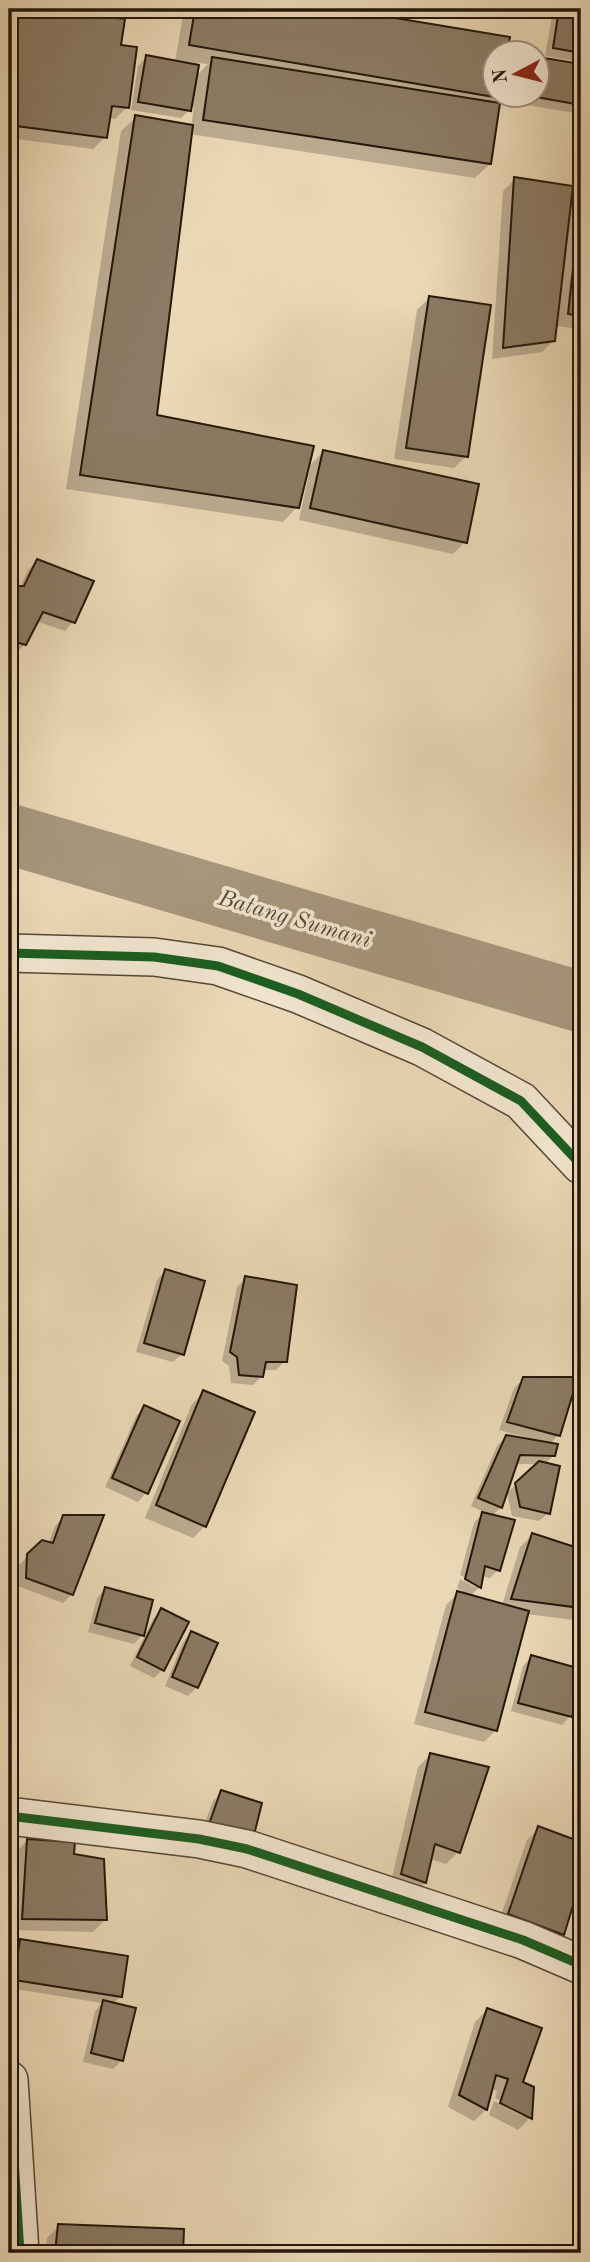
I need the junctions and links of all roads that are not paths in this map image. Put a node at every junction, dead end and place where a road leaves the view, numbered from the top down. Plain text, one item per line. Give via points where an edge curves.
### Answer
1 (9, 953) edge
2 (581, 1165) edge
3 (9, 1816) edge
4 (580, 1968) edge
5 (9, 2080) edge
6 (20, 2253) edge

1 - 2 street via 154,957 218,966 298,994 422,1047 521,1101
3 - 4 street via 247,1849 523,1940
5 - 6 street

